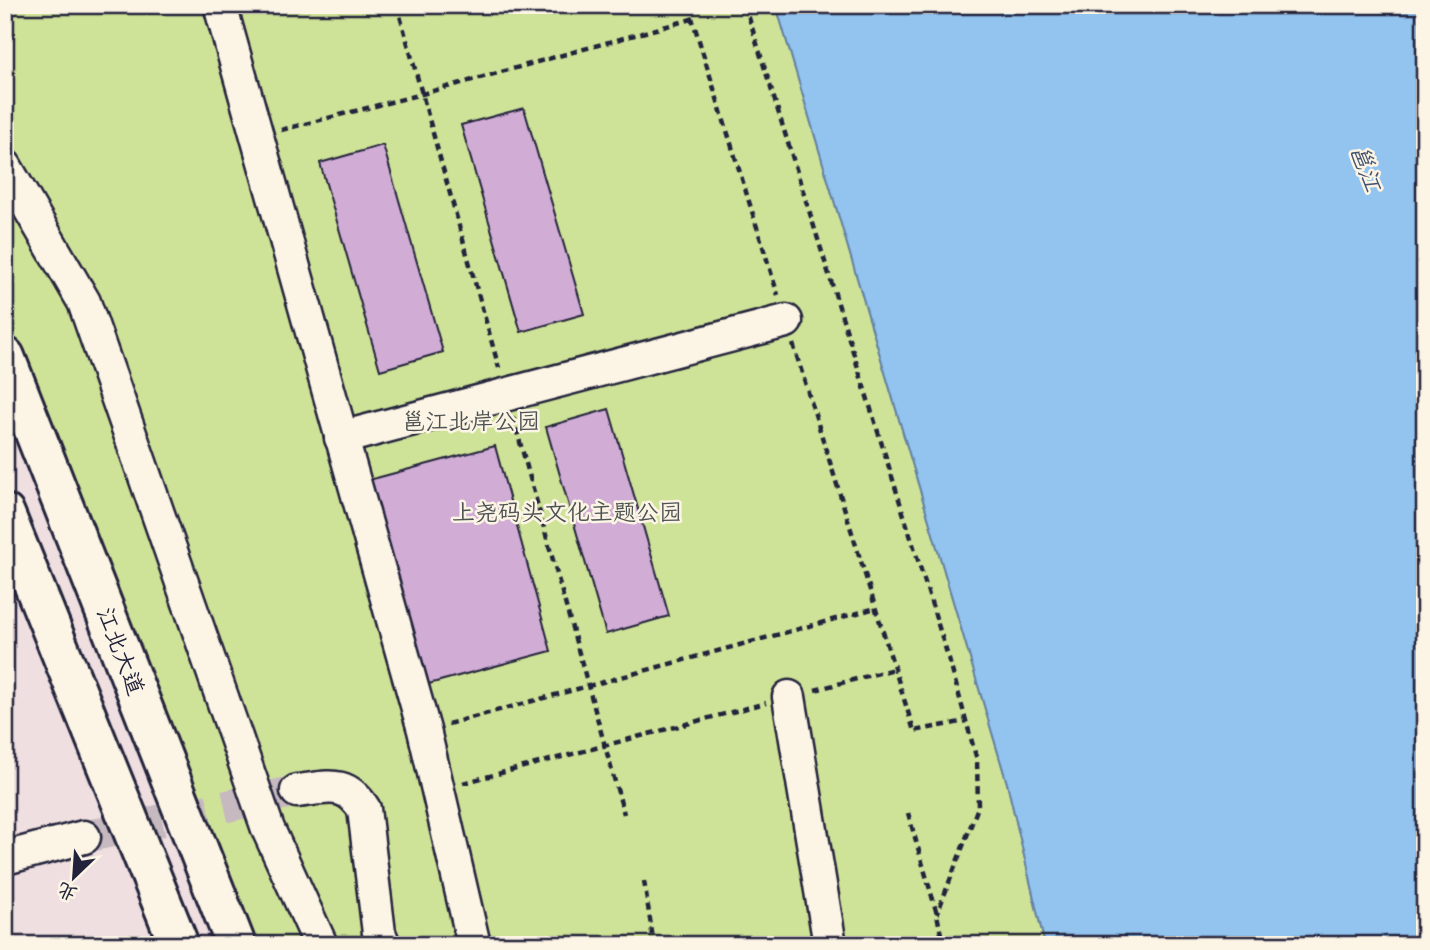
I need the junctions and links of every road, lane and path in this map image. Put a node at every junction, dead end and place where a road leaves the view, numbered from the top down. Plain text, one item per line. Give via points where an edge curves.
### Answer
1 (220, 5) edge
2 (688, 5) edge
3 (746, 5) edge
4 (692, 19) junction
5 (256, 136) junction
6 (5, 166) edge
7 (786, 321) junction
8 (5, 358) edge
9 (341, 438) junction
10 (5, 514) edge
11 (876, 608) junction
12 (895, 669) junction
13 (789, 697) junction
14 (966, 721) junction
15 (424, 730) junction
16 (438, 789) junction
17 (297, 791) tunnel mouth
18 (908, 813) dead end
19 (84, 837) tunnel mouth
20 (5, 858) edge
21 (645, 881) dead end
22 (937, 914) junction
23 (179, 945) edge
24 (236, 945) edge
25 (321, 945) edge
26 (384, 945) edge
27 (474, 945) edge
28 (654, 945) edge
29 (830, 945) edge
30 (943, 945) edge

1 - 5 street
2 - 4 path
3 - 14 path
4 - 5 path
4 - 7 path
5 - 9 street
6 - 25 street via 84,302 268,830
7 - 9 street
7 - 11 path
8 - 24 main road, 江北大道
9 - 15 street
10 - 23 main road
11 - 12 path
11 - 15 path
12 - 13 path
12 - 14 path via 914,731
13 - 16 path
13 - 29 street
14 - 22 path via 977,760 978,807
15 - 16 street
16 - 27 street
17 - 26 street via 347,789 364,809
18 - 22 path
19 - 20 street
21 - 28 path
22 - 30 path

